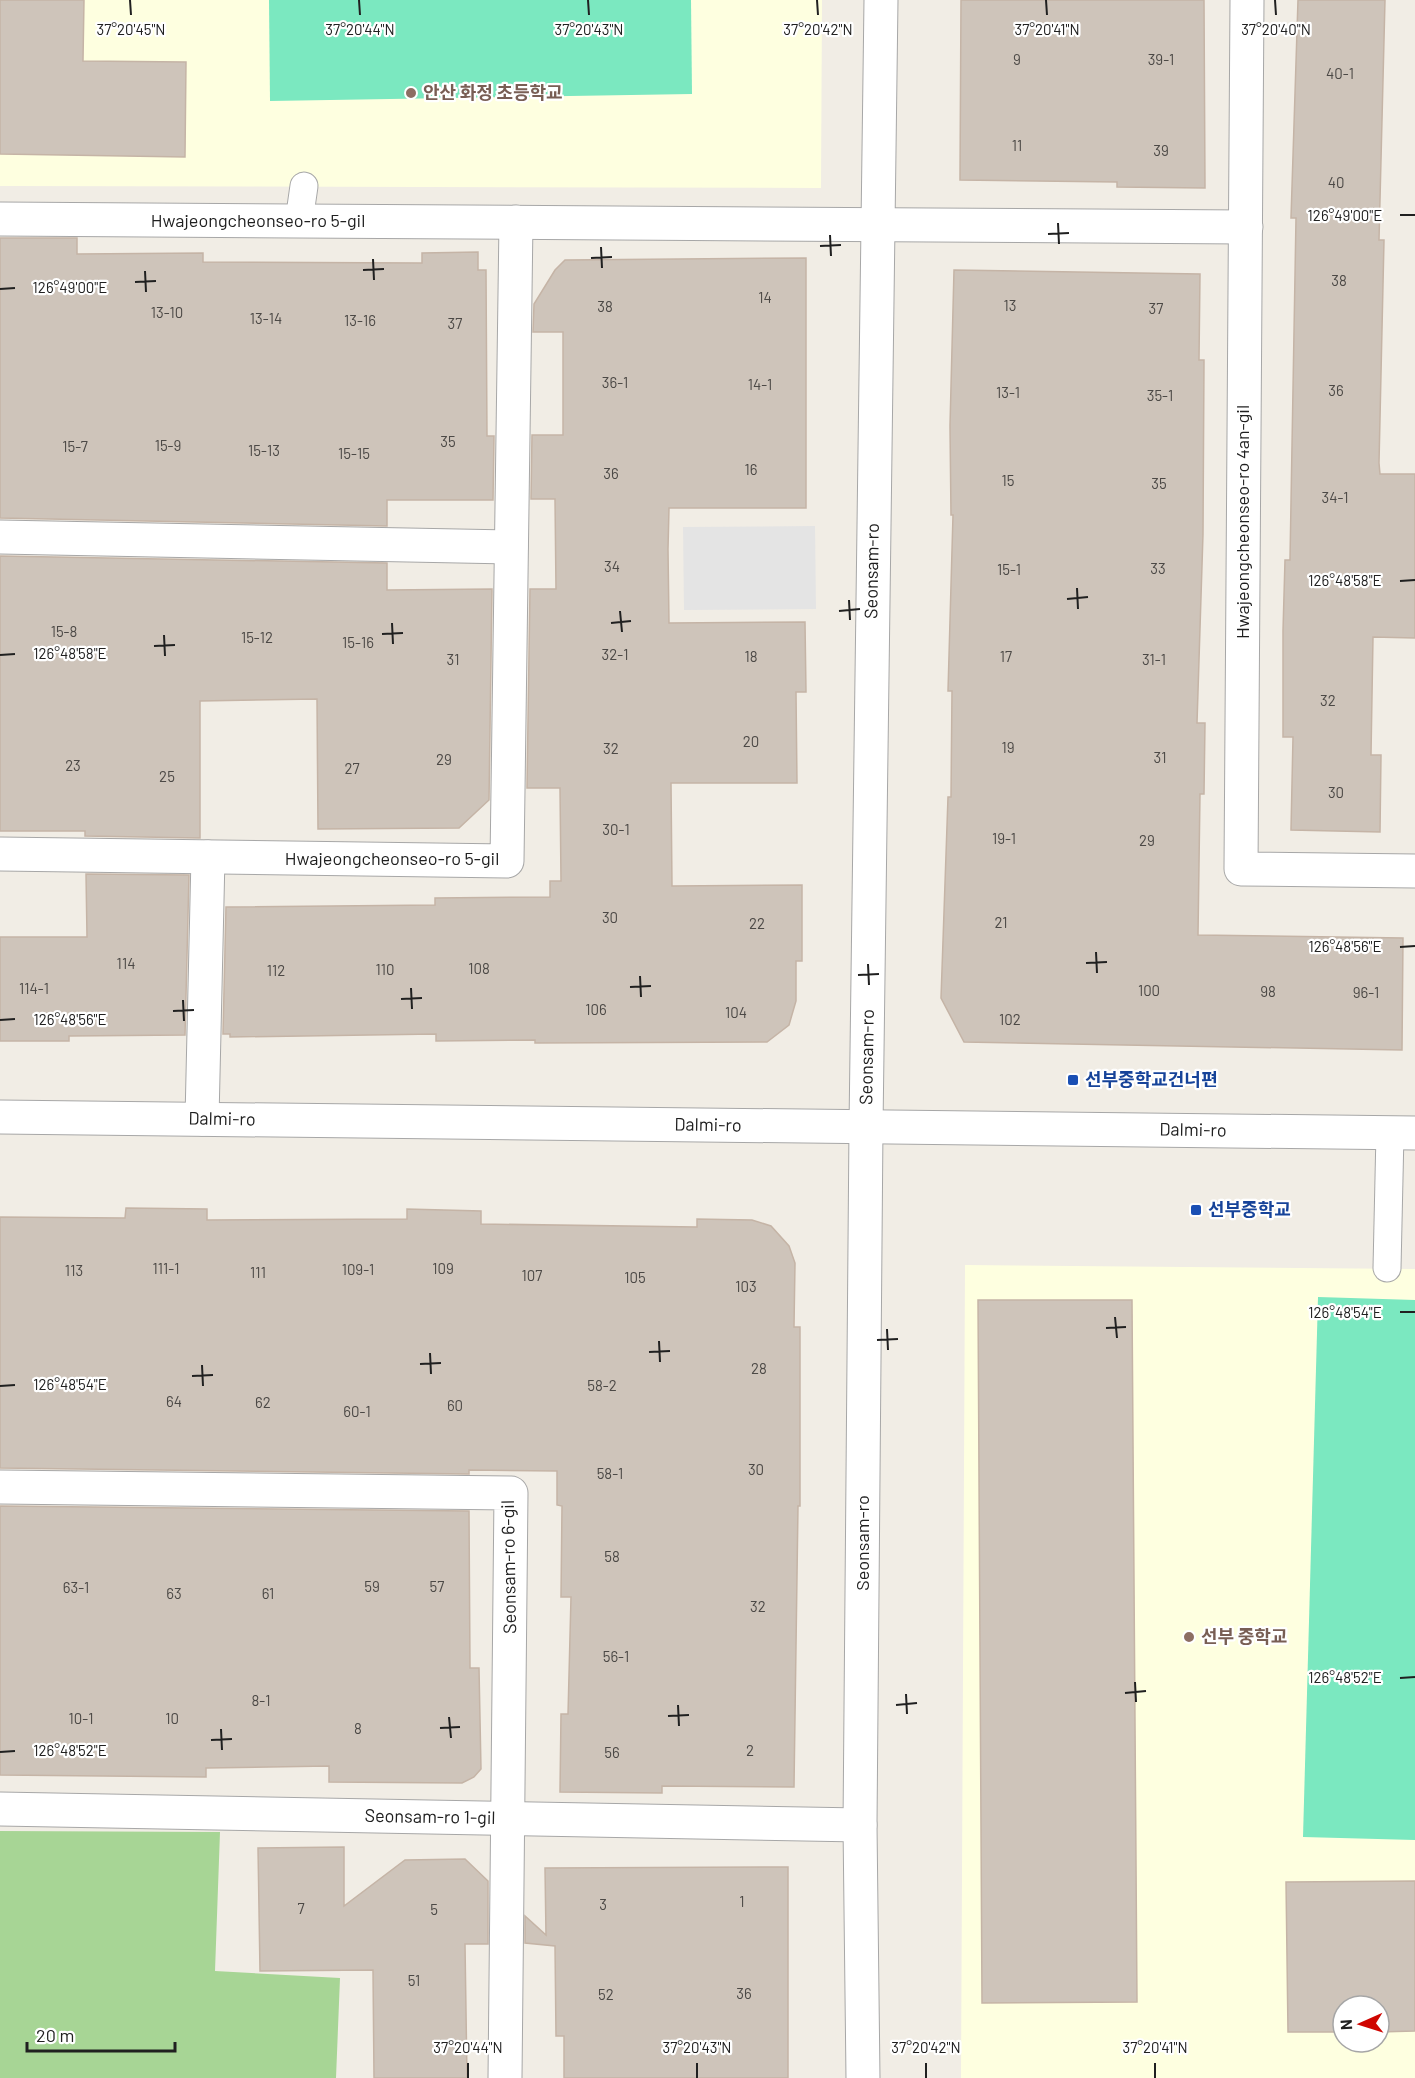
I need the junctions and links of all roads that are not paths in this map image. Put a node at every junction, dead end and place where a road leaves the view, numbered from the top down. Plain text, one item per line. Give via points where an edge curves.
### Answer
1 (881, 0) edge
2 (1247, 0) edge
3 (304, 186) dead end
4 (0, 219) edge
5 (299, 221) junction
6 (516, 222) junction
7 (876, 225) junction
8 (1246, 227) junction
9 (0, 537) edge
10 (511, 548) junction
11 (0, 854) edge
12 (208, 857) junction
13 (1415, 871) edge
14 (0, 1117) edge
15 (202, 1119) junction
16 (866, 1126) junction
17 (1402, 1133) edge
18 (1387, 1268) dead end
19 (0, 1487) edge
20 (0, 1809) edge
21 (508, 1818) junction
22 (860, 1825) junction
23 (505, 2078) edge
24 (863, 2078) edge

1 - 7 street, Seonsam-ro
2 - 8 street, Hwajeongcheonseo-ro 4an-gil
3 - 5 lane
4 - 5 street, Hwajeongcheonseo-ro 5-gil
5 - 6 street, Hwajeongcheonseo-ro 5-gil
6 - 7 street, Hwajeongcheonseo-ro 5-gil
6 - 10 street, Hwajeongcheonseo-ro 5-gil
7 - 8 street, Hwajeongcheonseo-ro 5-gil
7 - 16 street, Seonsam-ro
8 - 13 street, Hwajeongcheonseo-ro 4an-gil via 1240,869
9 - 10 street
10 - 12 street, Hwajeongcheonseo-ro 5-gil via 507,861
11 - 12 street, Hwajeongcheonseo-ro 5-gil
12 - 15 street
14 - 15 street, Dalmi-ro
15 - 16 street, Dalmi-ro
16 - 17 street, Dalmi-ro
16 - 22 street, Seonsam-ro
17 - 18 lane
19 - 21 street, Seonsam-ro 6-gil via 511,1493
20 - 21 street, Seonsam-ro 1-gil
21 - 22 street, Seonsam-ro 1-gil
21 - 23 street, Seonsam-ro 6-gil
22 - 24 street, Seonsam-ro

